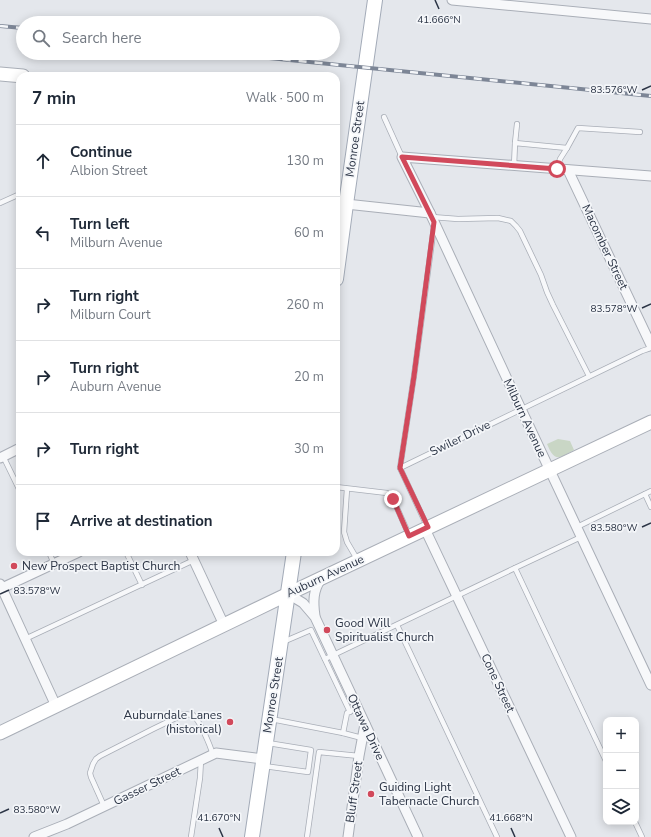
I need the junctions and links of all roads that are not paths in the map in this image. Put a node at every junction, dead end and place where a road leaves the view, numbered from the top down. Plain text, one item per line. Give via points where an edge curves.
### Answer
1 (375, 0) edge
2 (452, 0) edge
3 (505, 3) edge
4 (651, 19) edge
5 (0, 74) edge
6 (16, 75) edge
7 (384, 117) dead end
8 (517, 124) dead end
9 (640, 132) dead end
10 (515, 143) junction
11 (567, 148) junction
12 (405, 157) junction
13 (514, 166) junction
14 (557, 169) junction
15 (568, 170) junction
16 (651, 176) edge
17 (16, 196) edge
18 (0, 203) edge
19 (346, 204) junction
20 (432, 217) junction
21 (340, 249) edge
22 (651, 346) edge
23 (589, 376) junction
24 (521, 409) junction
25 (651, 422) edge
26 (16, 450) edge
27 (2, 457) edge
28 (400, 468) junction
29 (550, 470) junction
30 (16, 483) edge
31 (340, 488) edge
32 (347, 489) junction
33 (651, 491) edge
34 (645, 494) junction
35 (651, 507) edge
36 (577, 527) junction
37 (426, 528) junction
38 (409, 536) junction
39 (581, 537) junction
40 (51, 556) edge
41 (71, 556) edge
42 (128, 556) edge
43 (192, 556) edge
44 (293, 556) edge
45 (358, 561) junction
46 (54, 564) junction
47 (515, 568) junction
48 (321, 578) junction
49 (142, 585) junction
50 (1, 586) edge
51 (288, 594) junction
52 (457, 596) junction
53 (315, 617) junction
54 (397, 624) junction
55 (224, 625) junction
56 (315, 629) junction
57 (26, 639) junction
58 (281, 643) junction
59 (329, 657) junction
60 (651, 685) edge
61 (56, 706) junction
62 (354, 710) junction
63 (269, 718) junction
64 (365, 724) junction
65 (0, 733) edge
66 (343, 733) junction
67 (362, 738) junction
68 (266, 743) junction
69 (311, 750) junction
70 (319, 752) junction
71 (213, 754) junction
72 (603, 755) edge
73 (359, 756) junction
74 (201, 760) junction
75 (263, 762) junction
76 (104, 806) junction
77 (636, 825) edge
78 (34, 837) edge
79 (191, 837) edge
80 (252, 837) edge
81 (307, 837) edge
82 (348, 837) edge
83 (418, 837) edge
84 (498, 837) edge
85 (571, 837) edge
86 (642, 837) edge

1 - 19 main road, Monroe Street
2 - 3 street
3 - 4 street
5 - 6 street
7 - 12 lane
8 - 10 lane
9 - 11 lane via 578,128
10 - 11 lane
10 - 13 lane
11 - 14 lane
12 - 13 street
12 - 20 street, Milburn Avenue
13 - 14 street
14 - 15 street
15 - 16 street
15 - 22 street, Macomber Street
17 - 18 lane
19 - 20 street
19 - 21 main road, Monroe Street
20 - 23 lane via 498,218 511,221 516,226
20 - 24 street, Milburn Avenue
20 - 28 lane via 414,376
22 - 23 lane, Swiler Drive
23 - 24 lane, Swiler Drive
24 - 28 lane, Swiler Drive
24 - 29 street, Milburn Avenue
25 - 29 street, Auburn Avenue
26 - 27 street
27 - 30 lane
28 - 37 lane
29 - 36 street, Milburn Avenue
29 - 37 street, Auburn Avenue
31 - 32 lane
32 - 38 lane via 387,493 393,499
32 - 45 lane via 344,532
33 - 34 lane
34 - 35 lane
34 - 36 lane
36 - 39 street, Milburn Avenue
37 - 38 street, Auburn Avenue
37 - 52 street, Cone Street
38 - 45 street, Auburn Avenue
39 - 47 lane
39 - 60 street, Milburn Avenue
40 - 46 lane
41 - 46 street
42 - 49 lane
43 - 49 lane
43 - 55 street
44 - 51 main road, Monroe Street
45 - 48 street, Auburn Avenue
46 - 50 street
47 - 52 lane
47 - 72 lane
48 - 51 street, Auburn Avenue
48 - 53 street, Ottawa Drive via 314,592
49 - 57 lane
50 - 57 street
51 - 53 street, Ottawa Drive via 303,603
51 - 55 street, Auburn Avenue
51 - 58 main road, Monroe Street
52 - 54 lane
52 - 85 street, Cone Street
53 - 56 street, Ottawa Drive
54 - 59 lane
54 - 84 lane
55 - 61 street, Auburn Avenue
56 - 58 lane
56 - 59 street, Ottawa Drive
57 - 61 street
58 - 63 main road, Monroe Street
59 - 62 street, Ottawa Drive
61 - 65 street, Auburn Avenue
62 - 64 street, Ottawa Drive
62 - 66 lane via 347,713
63 - 66 lane
63 - 68 main road, Monroe Street
64 - 67 street, Bluff Street
64 - 83 street, Ottawa Drive
66 - 67 lane
67 - 73 street, Bluff Street
68 - 69 lane
68 - 75 main road, Monroe Street
69 - 70 lane
69 - 75 lane via 308,772
70 - 73 lane
70 - 81 lane
71 - 74 street, Gasser Street
71 - 75 street, Gasser Street
71 - 76 lane via 198,720 193,714 184,714 96,759 90,773
73 - 82 street, Bluff Street
74 - 76 street, Gasser Street
74 - 79 lane
75 - 80 main road, Monroe Street
76 - 78 street, Gasser Street
77 - 86 lane

